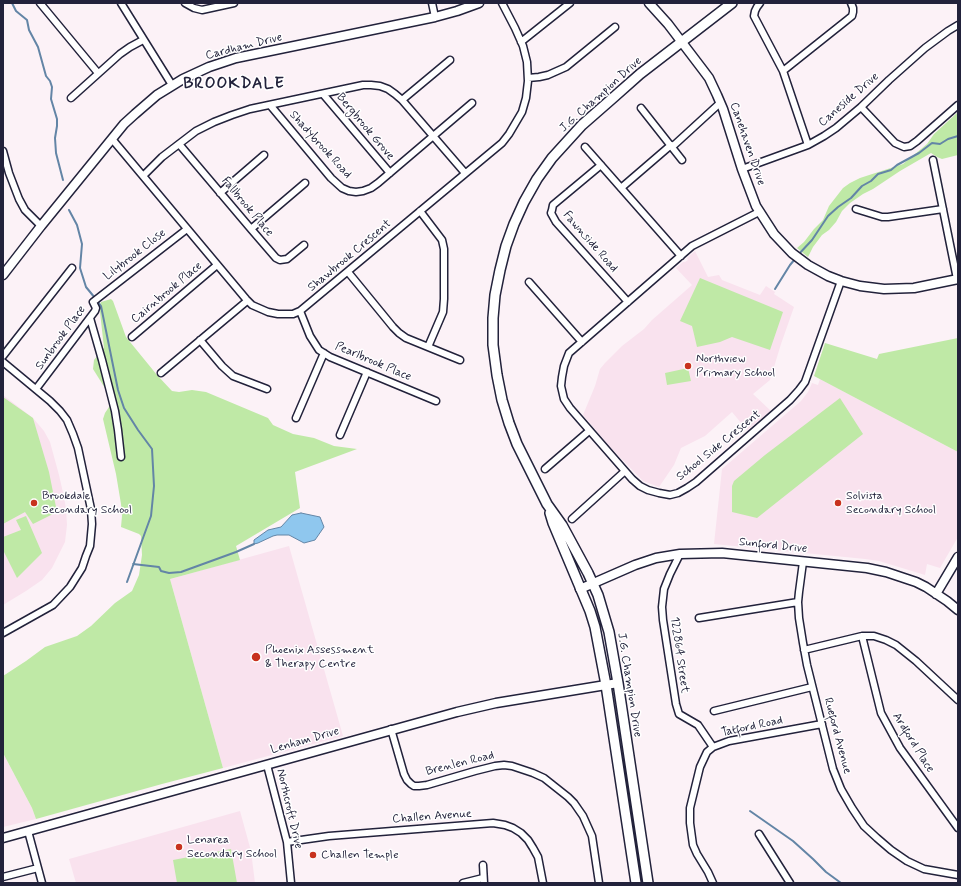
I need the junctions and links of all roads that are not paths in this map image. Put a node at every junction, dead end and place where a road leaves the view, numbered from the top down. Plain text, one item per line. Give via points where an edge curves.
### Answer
1 (40, 3) edge
2 (121, 3) edge
3 (186, 3) edge
4 (234, 3) edge
5 (432, 3) edge
6 (479, 3) edge
7 (502, 3) edge
8 (570, 3) edge
9 (650, 3) edge
10 (732, 3) edge
11 (760, 3) edge
12 (851, 3) edge
13 (435, 17) junction
14 (958, 25) edge
15 (615, 27) dead end
16 (143, 40) junction
17 (521, 42) junction
18 (682, 42) junction
19 (450, 60) dead end
20 (783, 71) junction
21 (98, 73) junction
22 (528, 78) junction
23 (172, 85) junction
24 (323, 94) junction
25 (71, 98) dead end
26 (402, 100) junction
27 (472, 103) dead end
28 (720, 103) junction
29 (270, 105) junction
30 (958, 105) edge
31 (861, 107) junction
32 (641, 108) dead end
33 (434, 136) junction
34 (112, 139) junction
35 (179, 144) junction
36 (808, 145) junction
37 (671, 146) junction
38 (585, 147) dead end
39 (3, 151) edge
40 (264, 155) dead end
41 (682, 160) dead end
42 (933, 160) dead end
43 (600, 165) junction
44 (742, 169) junction
45 (390, 173) junction
46 (465, 173) junction
47 (143, 176) junction
48 (305, 183) dead end
49 (621, 188) junction
50 (220, 193) junction
51 (856, 209) dead end
52 (943, 209) junction
53 (420, 211) junction
54 (759, 212) junction
55 (41, 226) junction
56 (187, 229) junction
57 (251, 229) junction
58 (304, 245) dead end
59 (681, 256) junction
60 (217, 265) junction
61 (72, 268) dead end
62 (348, 272) junction
63 (3, 274) edge
64 (958, 279) edge
65 (841, 281) junction
66 (529, 282) dead end
67 (96, 300) joint
68 (248, 301) junction
69 (628, 302) junction
70 (300, 311) junction
71 (90, 318) junction
72 (132, 337) dead end
73 (200, 340) junction
74 (582, 342) junction
75 (428, 347) junction
76 (324, 353) junction
77 (3, 356) edge
78 (460, 360) dead end
79 (3, 362) edge
80 (367, 372) junction
81 (161, 373) dead end
82 (36, 389) junction
83 (267, 389) dead end
84 (436, 401) dead end
85 (296, 418) dead end
86 (589, 431) junction
87 (340, 435) dead end
88 (120, 457) dead end
89 (545, 469) dead end
90 (625, 471) junction
91 (547, 504) junction
92 (572, 519) dead end
93 (680, 554) junction
94 (958, 557) edge
95 (803, 562) junction
96 (593, 584) junction
97 (580, 589) junction
98 (936, 594) junction
99 (798, 602) junction
100 (958, 610) edge
101 (699, 618) dead end
102 (3, 633) edge
103 (862, 636) junction
104 (804, 650) junction
105 (618, 683) junction
106 (606, 685) junction
107 (812, 687) junction
108 (958, 700) edge
109 (714, 711) dead end
110 (822, 724) junction
111 (391, 729) junction
112 (713, 747) junction
113 (267, 765) junction
114 (958, 828) edge
115 (28, 831) junction
116 (759, 834) dead end
117 (3, 838) edge
118 (287, 842) junction
119 (483, 865) dead end
120 (38, 868) junction
121 (958, 873) edge
122 (3, 877) edge
123 (483, 880) edge
124 (42, 883) edge
125 (292, 883) edge
126 (462, 883) edge
127 (543, 883) edge
128 (599, 883) edge
129 (636, 883) edge
130 (648, 883) edge
131 (713, 883) edge
132 (790, 883) edge

1 - 21 street
2 - 16 street
3 - 4 street via 202,10
5 - 13 street
6 - 13 street, Cardham Drive
7 - 17 street, Shawbrook Crescent
8 - 17 street
9 - 18 street, Canehaven Drive
10 - 18 main road, J.G. Champion Drive
11 - 20 street via 754,16
12 - 20 street via 852,16
13 - 23 street, Cardham Drive via 236,58 209,67
14 - 31 street, Caneside Drive via 925,48
15 - 22 street via 566,67 548,75
16 - 21 street via 120,54
16 - 23 street
17 - 22 street, Shawbrook Crescent via 527,62
18 - 28 street, Canehaven Drive via 709,78
18 - 91 main road, J.G. Champion Drive via 640,74 582,125 552,158 524,202 506,246 495,295 493,318 497,375 502,400 517,444
19 - 26 street
20 - 36 street
21 - 25 street
22 - 46 street, Shawbrook Crescent via 522,112 509,134 502,143
23 - 34 street, Cardham Drive via 135,114
24 - 26 street via 371,85 388,89
24 - 29 street
24 - 45 street, Bergbrook Grove
26 - 33 street
27 - 33 street, Shadybrook Road
28 - 37 street
28 - 44 street, Canehaven Drive
29 - 35 street via 214,122
29 - 45 street, Shadybrook Road via 342,188 363,191
30 - 31 street via 917,141 904,147 895,143
31 - 36 street, Caneside Drive via 836,128
32 - 37 street
33 - 45 street, Shadybrook Road
33 - 46 street
34 - 47 street, Shawbrook Crescent
34 - 55 street, Cardham Drive
35 - 47 street
35 - 50 street, Fallbrook Place
36 - 44 street, Caneside Drive
37 - 41 street
37 - 49 street
38 - 43 street
39 - 55 street via 19,199 25,210
40 - 50 street
42 - 52 street
43 - 49 street
43 - 69 street, Fawnside Road via 554,205 551,213 556,222
44 - 54 street, Canehaven Drive
46 - 53 street, Shawbrook Crescent
47 - 56 street, Shawbrook Crescent
48 - 57 street
49 - 59 street
50 - 57 street, Fallbrook Place
51 - 52 street via 888,217
52 - 64 street
53 - 62 street, Shawbrook Crescent
53 - 75 street via 442,240 444,249 443,312
54 - 59 street, School Side Crescent via 692,246
54 - 65 street, Canehaven Drive via 774,234 792,253 828,276
55 - 63 street, Cardham Drive
56 - 60 street, Shawbrook Crescent
56 - 67 street, Lilybrook Close
57 - 58 street, Fallbrook Place via 280,260 287,259
59 - 69 street, School Side Crescent
60 - 68 street, Shawbrook Crescent
60 - 72 street, Cairnbrook Place
61 - 77 street
62 - 70 street, Shawbrook Crescent
62 - 75 street via 393,327 406,338
64 - 65 street via 914,288 884,289
65 - 90 street, School Side Crescent via 805,382 760,428 696,482 678,493 670,495 648,490 640,486
66 - 74 street
67 - 71 street, Sunbrook Place via 93,302 95,311
68 - 70 street, Shawbrook Crescent via 268,312 278,314 293,314
68 - 73 street
69 - 74 street, School Side Crescent
70 - 76 street, Pearlbrook Place via 310,336
71 - 82 street, Sunbrook Place
71 - 88 street via 114,411
73 - 81 street
73 - 83 street via 233,376
74 - 86 street, School Side Crescent via 569,354 561,386 564,399
75 - 78 street
76 - 80 street, Pearlbrook Place
76 - 85 street
79 - 82 street
80 - 84 street, Pearlbrook Place
80 - 87 street
82 - 102 street via 60,411 74,434 91,510 90,546 82,568 70,587 53,605
86 - 89 street
86 - 90 street, School Side Crescent
90 - 92 street
91 - 96 main road, J.G. Champion Drive via 562,525
91 - 97 main road, J.G. Champion Drive
93 - 95 street, Sunford Drive via 722,552
93 - 96 street, Sunford Drive via 635,565
93 - 112 street, 122864 Street via 664,589 662,607 676,704 679,714 698,725
94 - 98 street
95 - 98 street, Sunford Drive via 886,572 916,582
95 - 99 street, Rueford Avenue
96 - 97 street, Sunford Drive
96 - 105 main road, J.G. Champion Drive via 609,632
97 - 106 main road, J.G. Champion Drive via 595,627
98 - 100 street, Sunford Drive
99 - 101 street
99 - 104 street, Rueford Avenue
103 - 104 street
103 - 108 street via 874,636 896,645
103 - 114 street, Ardford Place via 881,713 900,748
104 - 107 street, Rueford Avenue
105 - 106 street, Lenham Drive
105 - 130 main road, J.G. Champion Drive
106 - 111 street, Lenham Drive via 477,707
106 - 129 main road, J.G. Champion Drive
107 - 109 street
107 - 110 street, Rueford Avenue
110 - 112 street, Tatford Road via 729,741
110 - 121 street, Rueford Avenue via 833,769 841,789 864,826 907,861 924,869
111 - 113 street, Lenham Drive
111 - 128 street, Brenlen Road via 404,774 414,786 504,765 544,778 568,797 583,816 592,836
112 - 131 street, Tatford Road via 707,752 700,767 690,808 693,844
113 - 115 street, Lenham Drive
113 - 118 street, Northcroft Drive
115 - 117 street, Lenham Drive
115 - 120 street
116 - 132 street
118 - 125 street, Northcroft Drive
118 - 127 street, Challen Avenue via 329,836 493,823 513,828 528,840 538,857
119 - 123 street
120 - 122 street
120 - 124 street
123 - 126 street

